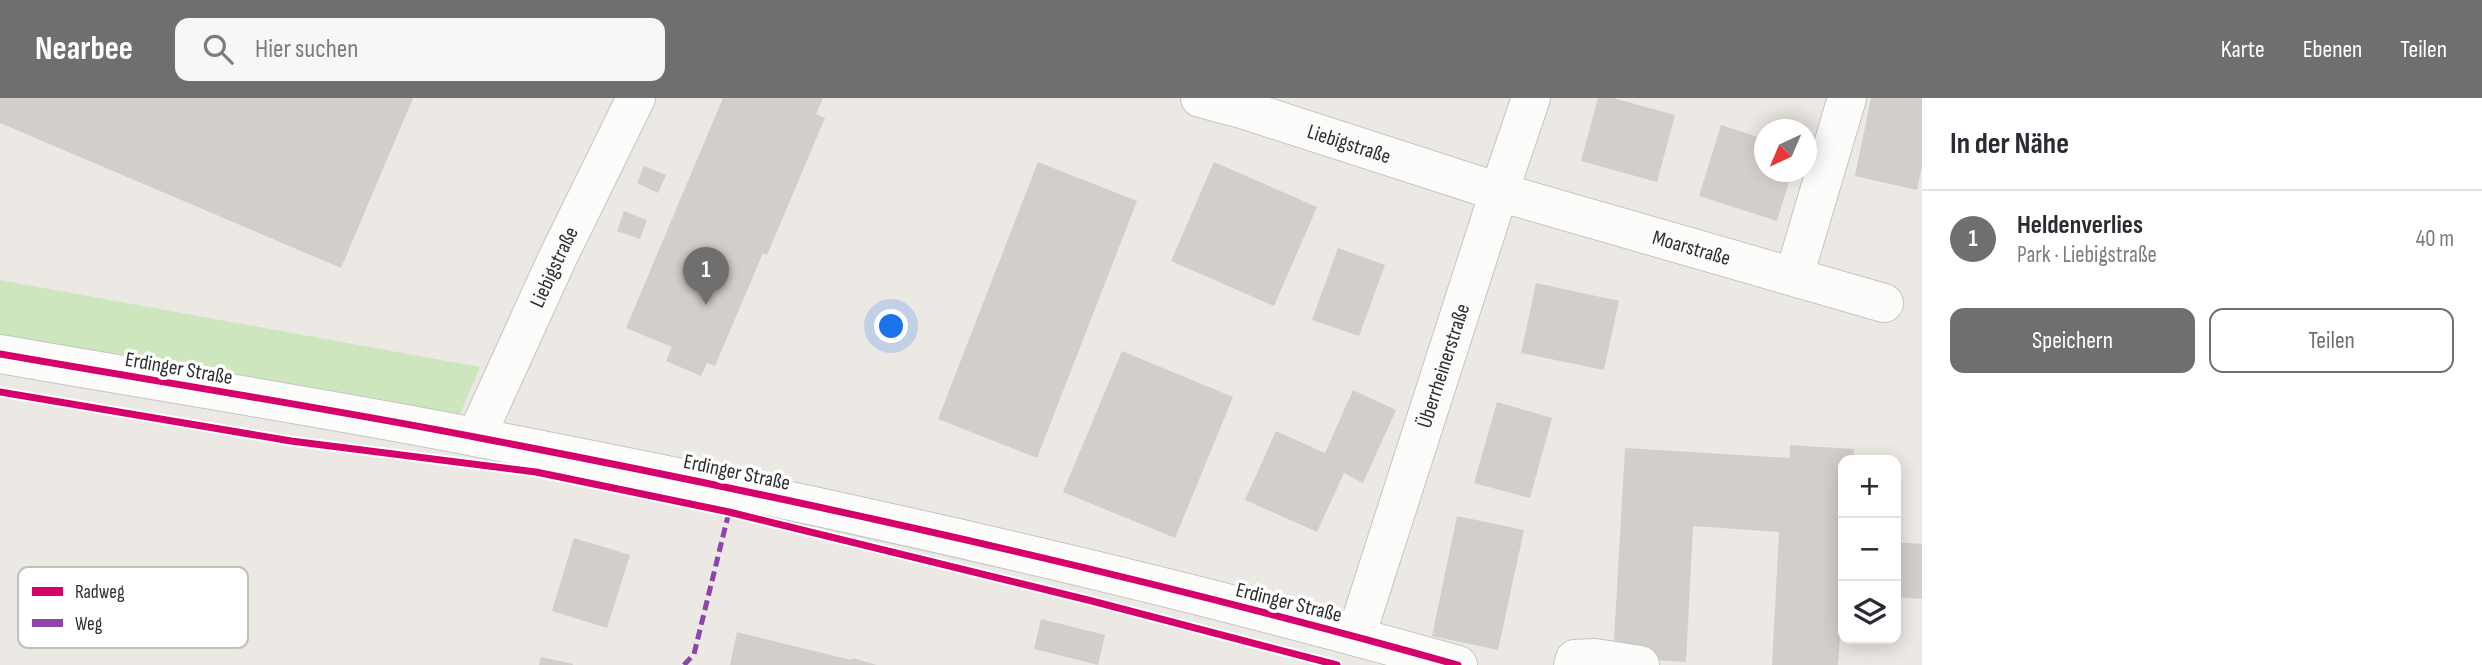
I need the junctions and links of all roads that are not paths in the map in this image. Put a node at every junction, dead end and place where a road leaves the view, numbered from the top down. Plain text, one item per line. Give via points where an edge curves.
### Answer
1 (636, 98) edge
2 (1200, 98) edge
3 (1531, 98) edge
4 (1847, 98) edge
5 (1247, 104) edge
6 (1499, 192) junction
7 (1794, 276) junction
8 (1884, 303) dead end
9 (0, 354) edge
10 (476, 437) junction
11 (1356, 636) junction
12 (1458, 665) edge
13 (1573, 665) edge
14 (1640, 665) edge

1 - 10 street, Liebigstraße
2 - 5 street, Liebigstraße
3 - 6 street, Überrheinerstraße
4 - 7 street
5 - 6 street, Liebigstraße
6 - 7 street, Moarstraße
6 - 11 street, Überrheinerstraße
7 - 8 street, Moarstraße
9 - 10 street, Erdinger Straße
10 - 11 street, Erdinger Straße via 726,486
11 - 12 street, Erdinger Straße
13 - 14 street via 1575,659 1595,658

